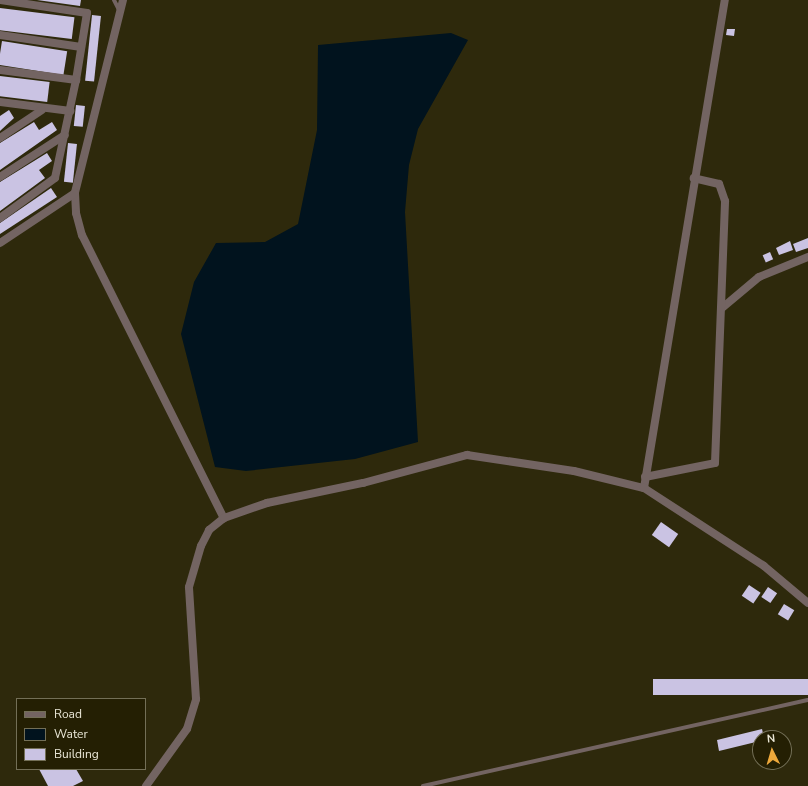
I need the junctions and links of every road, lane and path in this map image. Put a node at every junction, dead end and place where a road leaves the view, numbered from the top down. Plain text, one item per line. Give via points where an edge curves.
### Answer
1 (0, 0) edge
2 (114, 0) edge
3 (123, 0) edge
4 (725, 0) edge
5 (120, 12) junction
6 (0, 35) edge
7 (81, 47) junction
8 (0, 70) edge
9 (76, 80) junction
10 (0, 102) edge
11 (42, 110) junction
12 (70, 111) junction
13 (66, 134) junction
14 (0, 138) edge
15 (0, 177) edge
16 (694, 178) junction
17 (75, 193) junction
18 (0, 218) edge
19 (0, 243) edge
20 (808, 258) edge
21 (722, 308) junction
22 (645, 477) junction
23 (644, 488) junction
24 (224, 518) junction
25 (808, 603) edge
26 (808, 700) edge
27 (146, 786) edge
28 (424, 786) edge

1 - 7 street via 87,13
2 - 5 lane
3 - 5 street
4 - 16 street
5 - 17 street
6 - 7 street
7 - 9 street
8 - 9 street
9 - 12 street
10 - 11 street
11 - 12 street
11 - 14 street
12 - 13 street
13 - 15 street
13 - 18 street via 55,178
16 - 21 street via 719,184 724,191
16 - 22 street
17 - 19 street
17 - 24 street via 76,213 82,235
20 - 21 street via 759,277
21 - 22 street via 714,463
22 - 23 street
23 - 24 street via 574,471 467,455 364,483 267,503
23 - 25 street via 764,566
24 - 27 street via 204,537 189,587 196,686 194,706 187,729
26 - 28 lane

